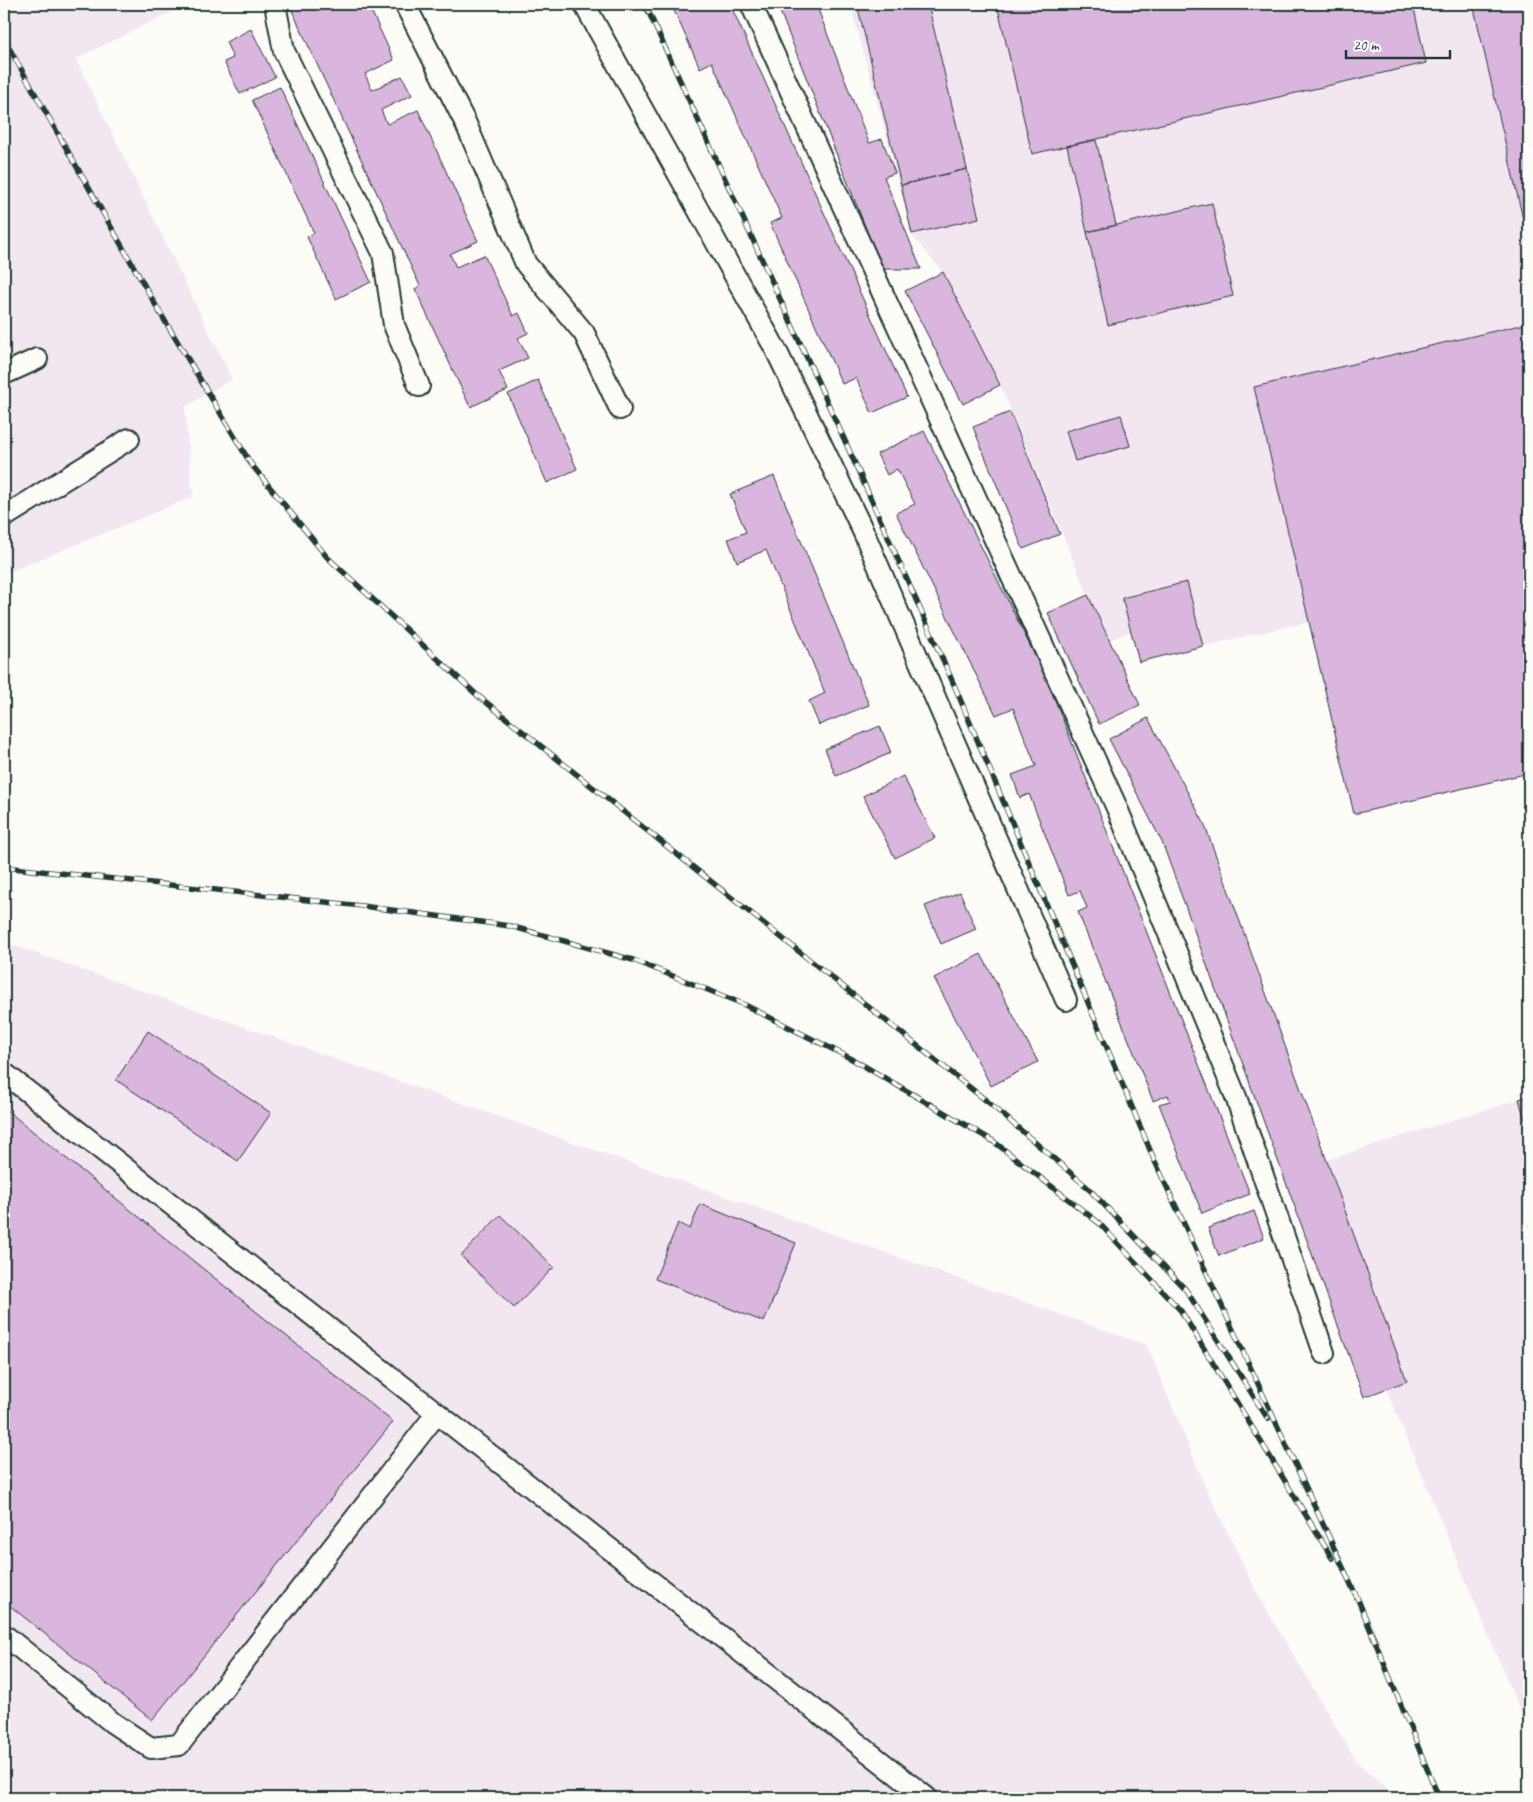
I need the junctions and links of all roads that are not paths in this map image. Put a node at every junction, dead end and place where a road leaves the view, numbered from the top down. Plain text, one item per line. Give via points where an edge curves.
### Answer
1 (275, 4) edge
2 (405, 4) edge
3 (584, 4) edge
4 (751, 4) edge
5 (37, 359) dead end
6 (4, 374) edge
7 (419, 386) dead end
8 (620, 409) dead end
9 (130, 439) dead end
10 (4, 517) edge
11 (1066, 1000) dead end
12 (4, 1073) edge
13 (1324, 1353) dead end
14 (437, 1413) junction
15 (4, 1635) edge
16 (927, 1798) edge

1 - 7 lane via 284,51 383,253 394,325
2 - 8 lane via 466,124 526,264 584,333
3 - 11 lane via 780,359 864,533
4 - 13 lane via 1117,808 1236,1097
5 - 6 lane
9 - 10 lane
12 - 14 lane
14 - 15 lane via 179,1745 151,1748 113,1723
14 - 16 lane

